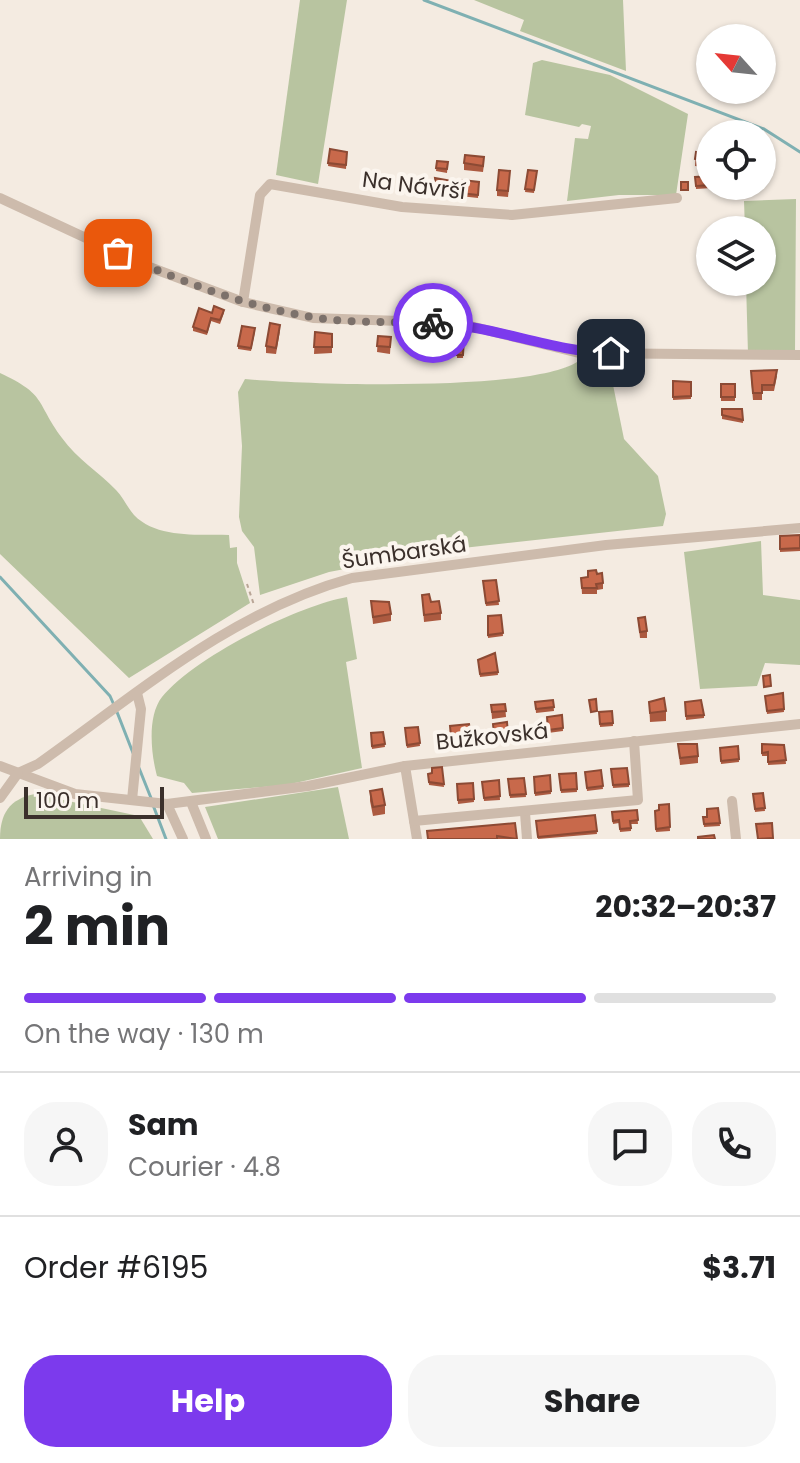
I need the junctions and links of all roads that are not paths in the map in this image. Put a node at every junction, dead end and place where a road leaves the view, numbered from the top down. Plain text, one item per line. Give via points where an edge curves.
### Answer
1 (0, 198) edge
2 (677, 198) dead end
3 (243, 302) junction
4 (800, 355) edge
5 (800, 528) edge
6 (137, 693) junction
7 (800, 724) edge
8 (634, 741) junction
9 (0, 766) edge
10 (405, 766) junction
11 (18, 773) junction
12 (0, 798) edge
13 (132, 800) junction
14 (732, 801) dead end
15 (191, 802) junction
16 (167, 804) junction
17 (525, 813) junction
18 (414, 821) junction
19 (183, 839) edge
20 (206, 839) edge
21 (417, 839) edge
22 (527, 839) edge
23 (736, 839) edge

1 - 3 street via 144,265
2 - 3 street, Na Návrší via 512,215 402,207 270,184 260,195
3 - 4 street via 313,318 458,323 579,353
5 - 6 street, Šumbarská via 606,545 352,578 257,613
6 - 11 street, Šumbarská
6 - 13 street via 141,709
7 - 8 street, Bužkovská
8 - 10 street, Bužkovská
8 - 17 street via 638,800
9 - 11 street, Bužkovská
10 - 15 street, Bužkovská
10 - 18 street
11 - 12 street
11 - 13 street, Bužkovská via 75,794
13 - 16 street, Bužkovská
14 - 23 street
15 - 16 street, Bužkovská
15 - 20 street
16 - 19 street
17 - 18 street
17 - 22 street
18 - 21 street

